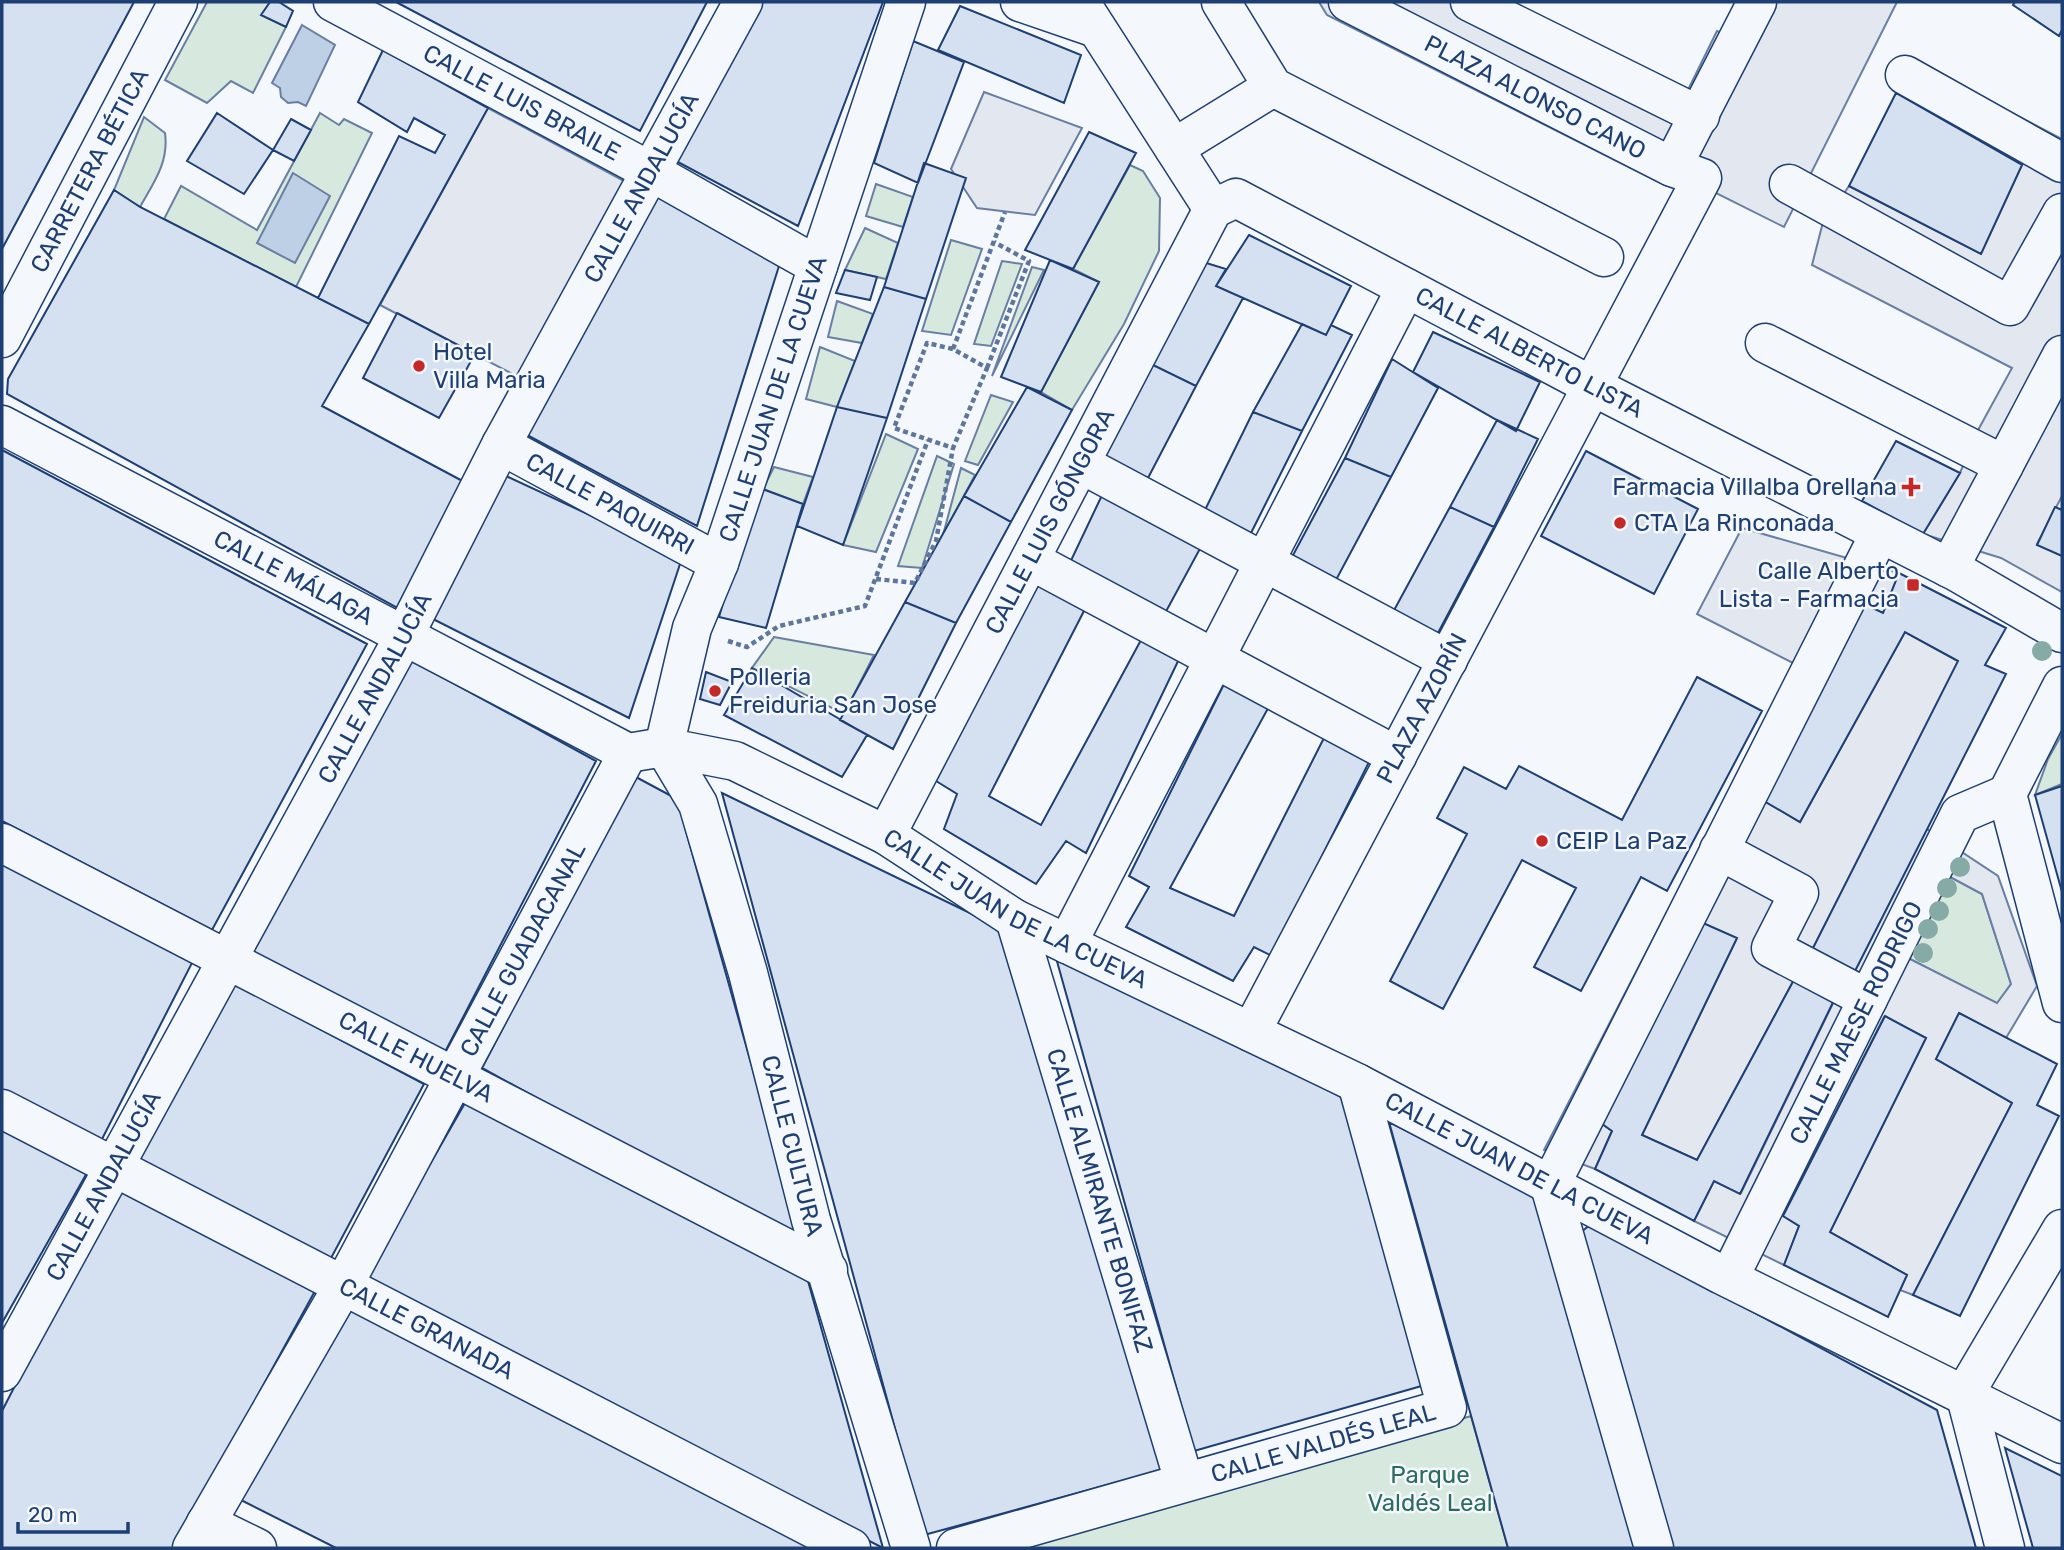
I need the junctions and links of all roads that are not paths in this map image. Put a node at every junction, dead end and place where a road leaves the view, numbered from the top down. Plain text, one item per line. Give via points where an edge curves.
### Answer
1 (178, 2) edge
2 (333, 2) edge
3 (743, 2) edge
4 (906, 2) edge
5 (1020, 2) edge
6 (1221, 2) edge
7 (1348, 2) edge
8 (1453, 2) edge
9 (1470, 2) edge
10 (1758, 2) edge
11 (1088, 15) edge
12 (1515, 24) junction
13 (1433, 45) junction
14 (1573, 53) junction
15 (1491, 75) junction
16 (1905, 75) dead end
17 (1638, 85) junction
18 (1273, 87) junction
19 (1548, 104) junction
20 (1700, 116) junction
21 (1611, 136) junction
22 (1174, 148) junction
23 (2062, 163) edge
24 (650, 172) junction
25 (1687, 172) junction
26 (1789, 184) dead end
27 (1213, 209) junction
28 (2058, 232) edge
29 (1604, 257) dead end
30 (818, 266) junction
31 (1406, 288) junction
32 (2, 338) edge
33 (1765, 343) dead end
34 (2062, 355) edge
35 (1592, 386) junction
36 (2, 425) edge
37 (501, 445) junction
38 (1081, 464) junction
39 (2004, 465) junction
40 (1880, 533) junction
41 (1030, 560) junction
42 (1264, 561) junction
43 (719, 564) junction
44 (1949, 568) junction
45 (2062, 633) edge
46 (402, 638) junction
47 (1214, 659) junction
48 (1448, 660) junction
49 (2062, 686) edge
50 (646, 750) junction
51 (1397, 756) junction
52 (2007, 794) junction
53 (886, 835) junction
54 (2, 843) edge
55 (1719, 850) junction
56 (1016, 919) junction
57 (1067, 944) junction
58 (226, 959) junction
59 (1868, 999) junction
60 (2062, 1003) edge
61 (1251, 1032) junction
62 (455, 1080) junction
63 (1357, 1083) junction
64 (2, 1109) edge
65 (114, 1166) junction
66 (1550, 1186) junction
67 (2062, 1229) edge
68 (828, 1270) junction
69 (1729, 1278) junction
70 (343, 1286) junction
71 (4, 1364) edge
72 (1965, 1393) junction
73 (2062, 1444) edge
74 (1184, 1481) junction
75 (199, 1536) edge
76 (257, 1548) edge
77 (851, 1548) edge
78 (911, 1548) edge
79 (956, 1548) edge
80 (1654, 1548) edge
81 (2005, 1548) edge

1 - 32 street, CARRETERA BÉTICA
2 - 24 street, CALLE LUIS BRAILE
3 - 24 street, CALLE ANDALUCÍA
4 - 30 street, CALLE JUAN DE LA CUEVA
5 - 11 street
6 - 18 street
7 - 13 street, PLAZA ALONSO CANO
8 - 13 street
9 - 12 street
10 - 20 street, PLAZA ALONSO CANO
11 - 22 street
12 - 14 street
12 - 15 street
13 - 15 street, PLAZA ALONSO CANO
14 - 17 street
14 - 19 street
15 - 19 street, PLAZA ALONSO CANO
16 - 23 street
17 - 20 street
17 - 21 street
18 - 22 street
18 - 29 street
19 - 21 street, PLAZA ALONSO CANO
20 - 25 street, PLAZA ALONSO CANO
21 - 25 street, PLAZA ALONSO CANO
22 - 27 street
24 - 30 street, CALLE LUIS BRAILE
24 - 37 street, CALLE ANDALUCÍA
25 - 35 street, PLAZA AZORÍN
26 - 28 street via 2010,306
27 - 31 street, CALLE ALBERTO LISTA via 1236,198
27 - 38 street, CALLE LUIS GÓNGORA
30 - 43 street, CALLE JUAN DE LA CUEVA
31 - 35 street, CALLE ALBERTO LISTA
31 - 42 street
33 - 39 street
34 - 39 street
35 - 40 street, CALLE ALBERTO LISTA
35 - 48 street, PLAZA AZORÍN
36 - 46 street, CALLE MÁLAGA
37 - 43 street, CALLE PAQUIRRI
37 - 46 street, CALLE ANDALUCÍA
38 - 41 street, CALLE LUIS GÓNGORA
38 - 42 street
39 - 44 street
40 - 44 street, CALLE ALBERTO LISTA
40 - 55 street
41 - 47 street
41 - 53 street, CALLE LUIS GÓNGORA
42 - 47 street
42 - 48 street
43 - 50 street, CALLE JUAN DE LA CUEVA
44 - 45 street, CALLE ALBERTO LISTA
46 - 50 street, CALLE MÁLAGA
46 - 58 street, CALLE ANDALUCÍA
47 - 51 street
47 - 57 street
48 - 51 street, PLAZA AZORÍN
49 - 52 street
50 - 53 street, CALLE JUAN DE LA CUEVA via 735,761
50 - 62 street, CALLE GUADACANAL
50 - 68 street, CALLE CULTURA via 698,804
51 - 61 street, PLAZA AZORÍN
52 - 59 street, CALLE MAESE RODRIGO via 1959,814
52 - 60 street
53 - 56 street, CALLE JUAN DE LA CUEVA
54 - 58 street, CALLE HUELVA
55 - 59 street via 1799,893 1771,948
55 - 66 street
56 - 57 street, CALLE JUAN DE LA CUEVA
56 - 74 street, CALLE ALMIRANTE BONIFAZ
57 - 61 street, CALLE JUAN DE LA CUEVA
58 - 62 street, CALLE HUELVA
58 - 65 street, CALLE ANDALUCÍA
59 - 69 street, CALLE MAESE RODRIGO
61 - 63 street, CALLE JUAN DE LA CUEVA
62 - 68 street, CALLE HUELVA
62 - 70 street, CALLE GUADACANAL
63 - 66 street, CALLE JUAN DE LA CUEVA
63 - 74 street, CALLE VALDÉS LEAL via 1447,1408
64 - 65 street, CALLE GRANADA
65 - 70 street, CALLE GRANADA
65 - 71 street, CALLE ANDALUCÍA
66 - 69 street, CALLE JUAN DE LA CUEVA
66 - 80 street
67 - 72 street
68 - 78 street, CALLE CULTURA
69 - 72 street, CALLE JUAN DE LA CUEVA
70 - 75 street, CALLE GUADACANAL
70 - 77 street, CALLE GRANADA
72 - 73 street, CALLE JUAN DE LA CUEVA
72 - 81 street
74 - 79 street, CALLE VALDÉS LEAL
75 - 76 street

